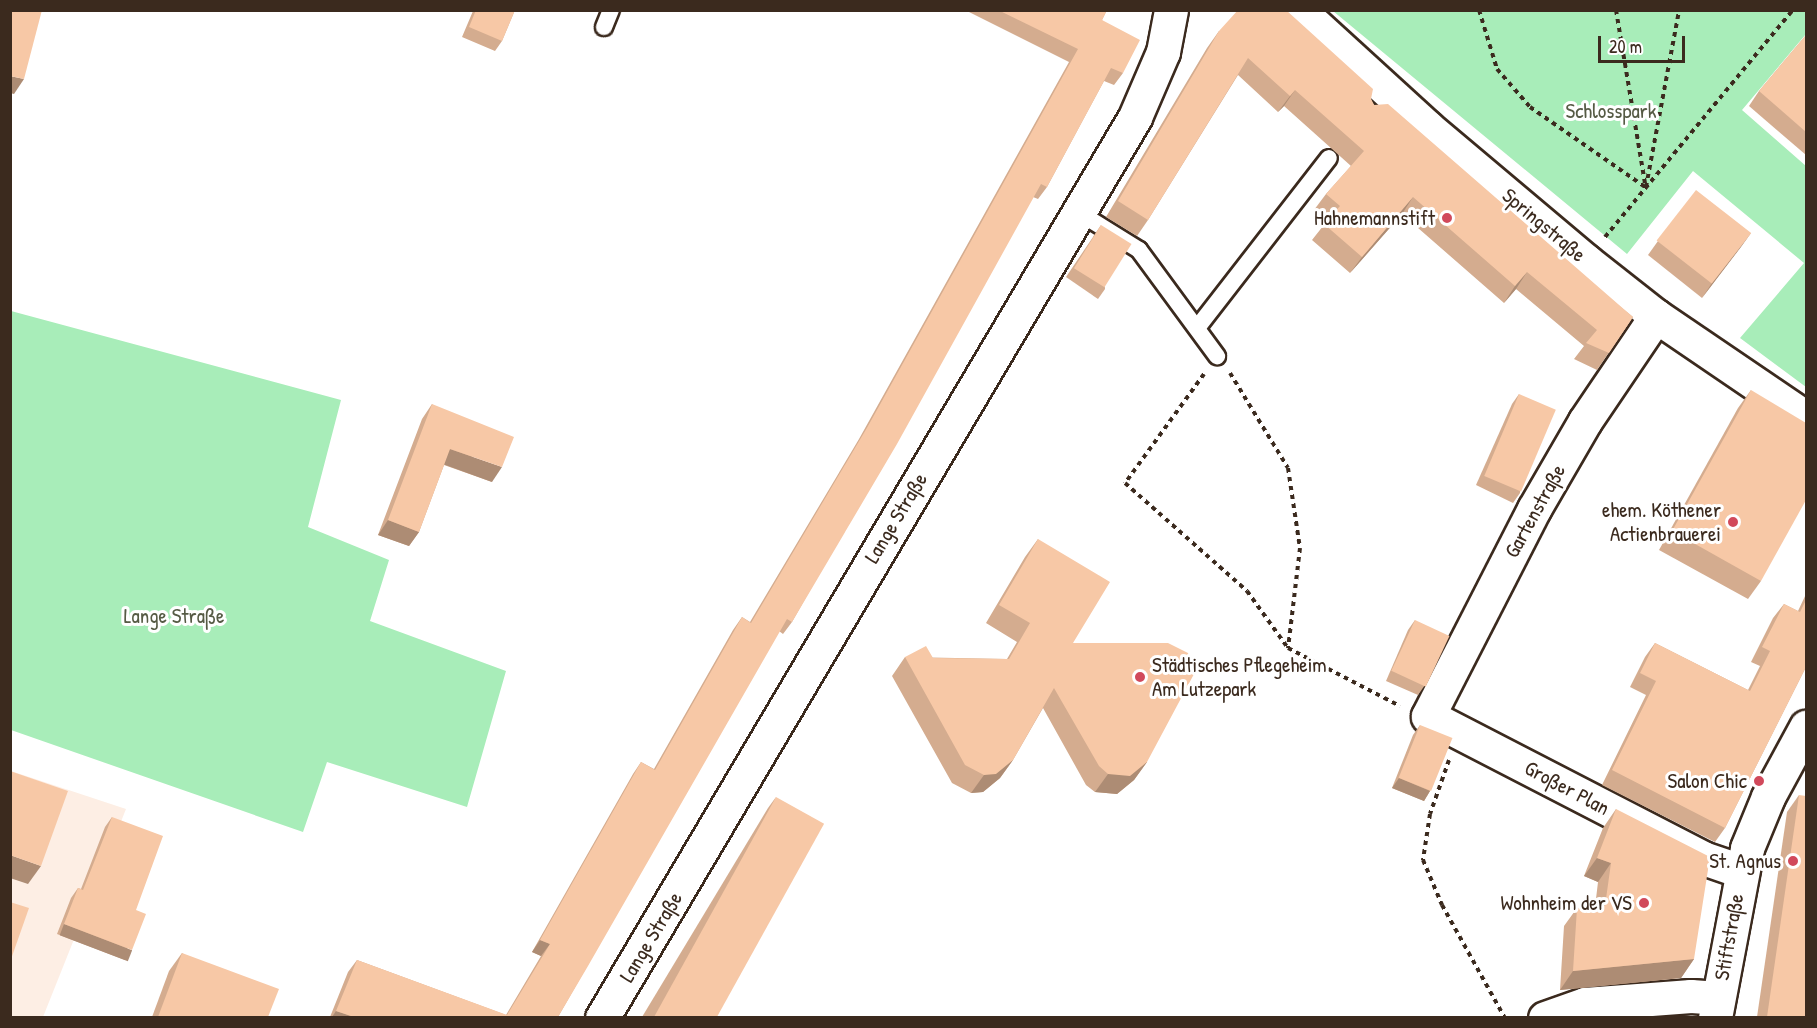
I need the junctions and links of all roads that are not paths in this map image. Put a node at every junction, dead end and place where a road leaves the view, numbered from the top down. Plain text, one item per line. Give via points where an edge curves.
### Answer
1 (611, 10) edge
2 (1171, 10) edge
3 (1299, 10) edge
4 (604, 27) dead end
5 (1329, 158) dead end
6 (1078, 212) junction
7 (1656, 316) junction
8 (1197, 328) junction
9 (1217, 356) road end
10 (1806, 418) edge
11 (1416, 712) joint
12 (1806, 727) edge
13 (1740, 871) junction
14 (1716, 1008) edge
15 (602, 1017) edge
16 (1545, 1017) edge

1 - 4 lane
2 - 6 main road, Lange Straße via 1152,84
3 - 7 main road, Springstraße via 1381,99
5 - 8 lane
6 - 8 lane via 1140,250
6 - 15 main road, Lange Straße
7 - 10 main road, Springstraße
7 - 11 main road, Gartenstraße via 1585,422
8 - 9 lane
11 - 13 main road, Großer Plan via 1703,858
12 - 13 main road, Stiftstraße via 1768,797
13 - 14 main road, Stiftstraße
14 - 16 main road via 1691,996 1585,1004

